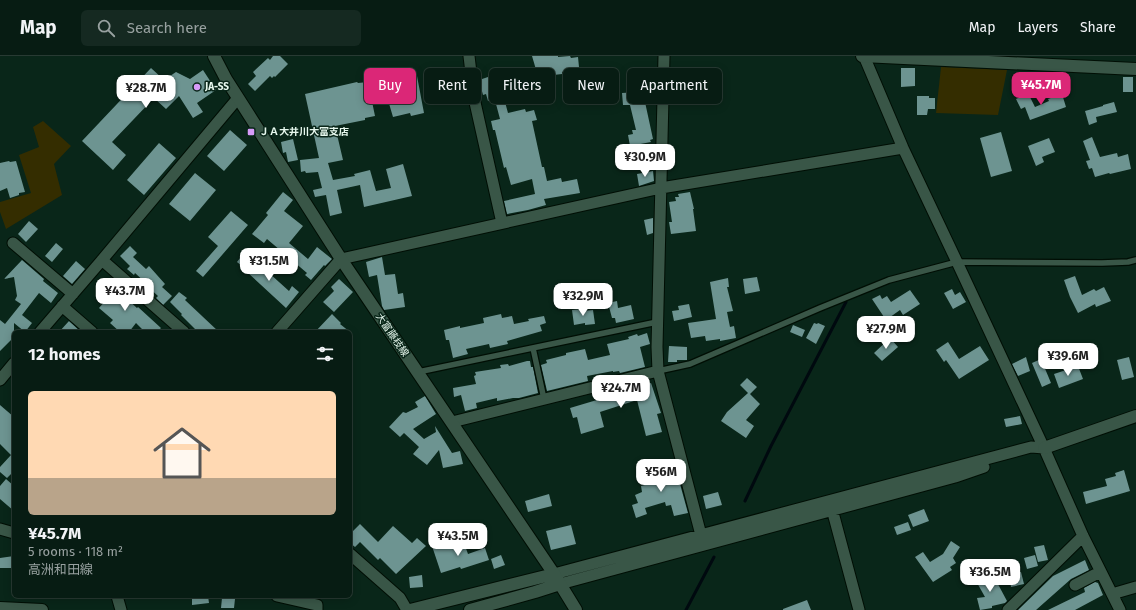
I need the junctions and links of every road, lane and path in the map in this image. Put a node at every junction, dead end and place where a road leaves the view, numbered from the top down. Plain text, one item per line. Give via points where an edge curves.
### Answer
1 (214, 56) edge
2 (468, 56) edge
3 (664, 56) edge
4 (863, 56) edge
5 (868, 56) edge
6 (1020, 60) edge
7 (1136, 69) edge
8 (238, 98) junction
9 (903, 148) junction
10 (661, 188) junction
11 (502, 223) junction
12 (13, 243) dead end
13 (341, 259) junction
14 (102, 260) junction
15 (1136, 260) edge
16 (957, 262) junction
17 (73, 294) junction
18 (62, 306) junction
19 (657, 322) junction
20 (42, 330) edge
21 (90, 330) edge
22 (182, 330) edge
23 (280, 330) edge
24 (533, 348) junction
25 (12, 366) edge
26 (418, 372) junction
27 (658, 372) junction
28 (0, 380) edge
29 (544, 399) junction
30 (1136, 416) edge
31 (452, 422) junction
32 (1044, 448) junction
33 (832, 510) junction
34 (0, 529) edge
35 (12, 532) edge
36 (701, 535) junction
37 (1083, 536) junction
38 (352, 556) edge
39 (1100, 572) junction
40 (557, 579) junction
41 (1075, 585) dead end
42 (1136, 587) edge
43 (1112, 594) junction
44 (118, 598) edge
45 (286, 598) edge
46 (0, 608) edge
47 (1014, 608) edge
48 (42, 610) edge
49 (121, 610) edge
50 (317, 610) edge
51 (409, 610) edge
52 (470, 610) edge
53 (576, 610) edge
54 (859, 610) edge
55 (1120, 610) edge

1 - 8 main road, 大富藤枝線
2 - 11 street via 474,98
3 - 10 street
4 - 5 main road
4 - 9 street
5 - 6 main road
6 - 7 main road
8 - 13 main road, 大富藤枝線
8 - 14 street
9 - 10 street
9 - 16 street
10 - 11 street
10 - 19 street
11 - 13 street
12 - 17 street
13 - 23 street
13 - 26 main road, 大富藤枝線
14 - 17 street
14 - 22 street
15 - 16 lane via 1102,263
16 - 27 lane via 889,280 690,364
16 - 32 street
17 - 18 street
18 - 20 street
18 - 21 street
19 - 24 lane
19 - 27 street
24 - 26 lane
24 - 29 lane
25 - 28 street
26 - 31 main road, 大富藤枝線
27 - 29 street
27 - 36 street
29 - 31 street
30 - 32 main road
31 - 40 main road, 大富藤枝線
32 - 33 street via 955,477
32 - 36 street via 1030,447
32 - 37 street
33 - 40 street
33 - 54 street
34 - 35 street
36 - 40 street
37 - 39 street
37 - 47 street
38 - 51 street via 400,598
39 - 41 street
39 - 43 street
40 - 51 main road
40 - 52 main road via 535,592
40 - 53 main road, 大富藤枝線
42 - 43 street
43 - 55 street
44 - 49 street
45 - 50 street via 317,605
46 - 48 main road

